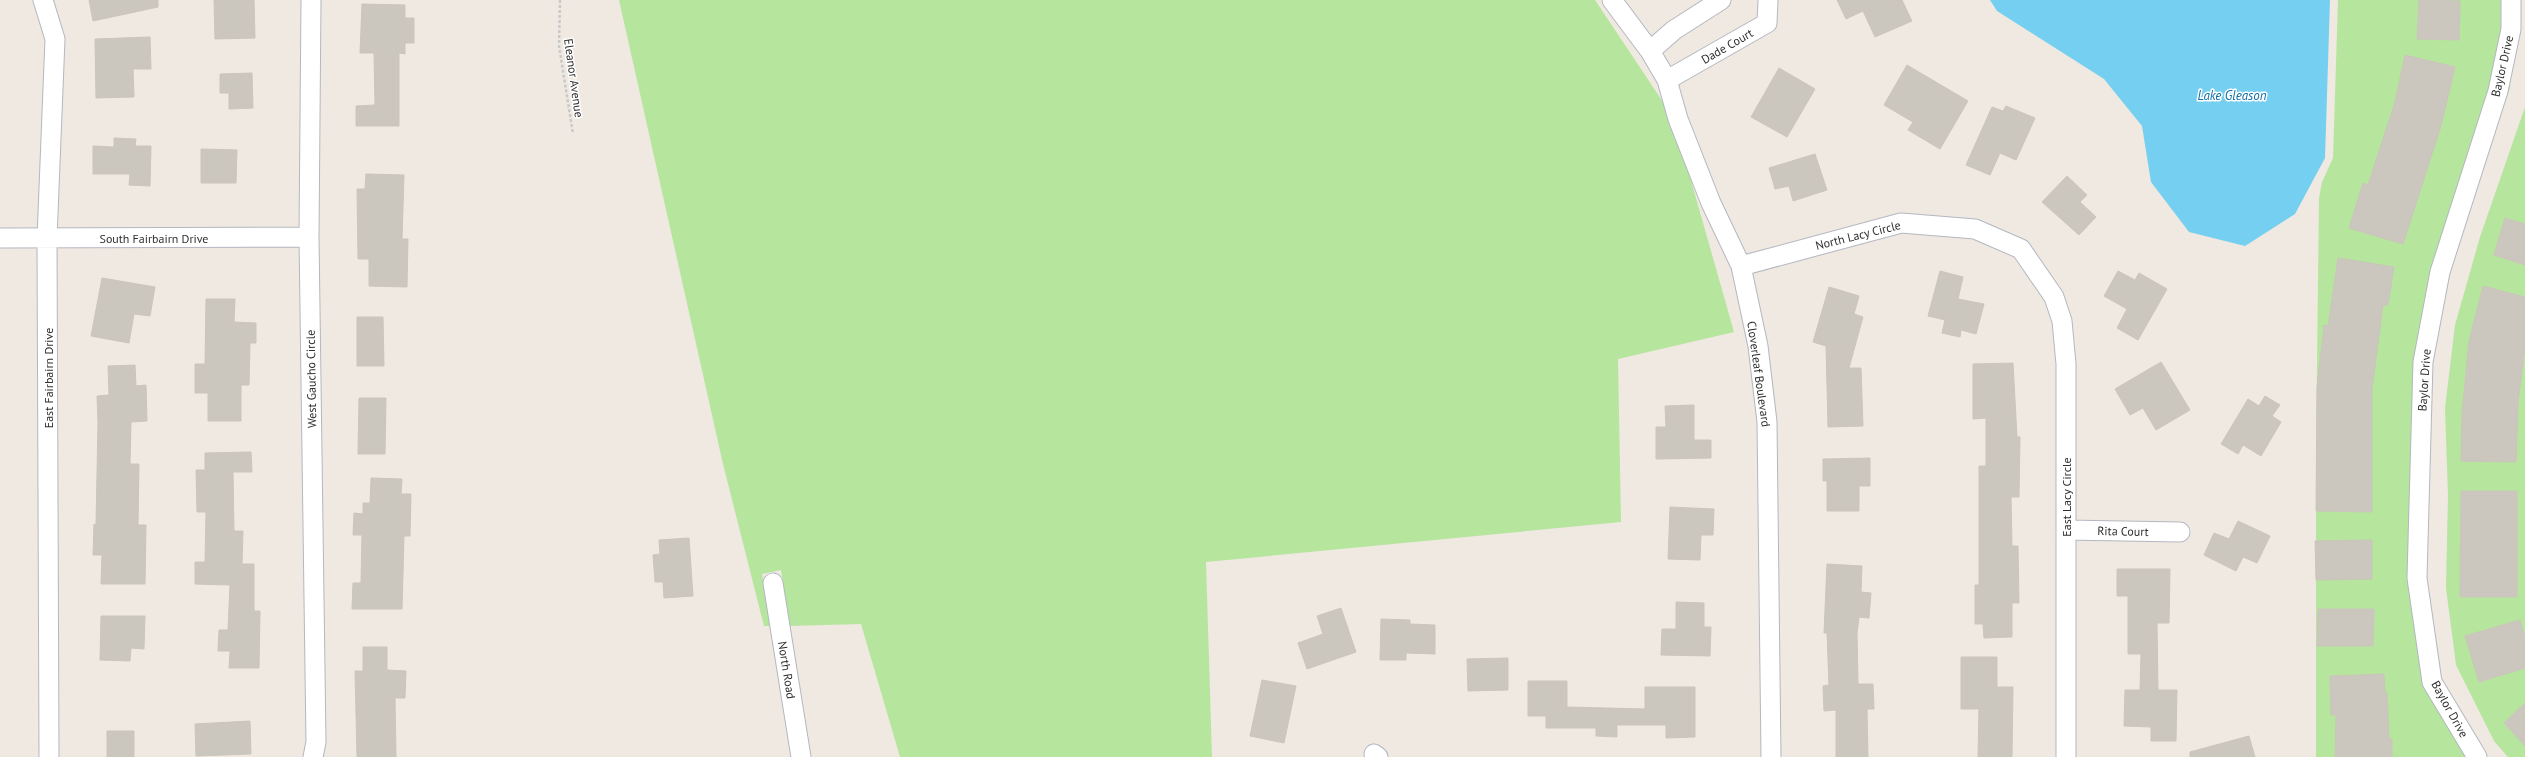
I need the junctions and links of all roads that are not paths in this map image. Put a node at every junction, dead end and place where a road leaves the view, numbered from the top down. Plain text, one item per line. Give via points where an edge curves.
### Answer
1 (43, 0) edge
2 (311, 0) edge
3 (1612, 0) edge
4 (1721, 0) edge
5 (1768, 0) edge
6 (2511, 0) edge
7 (1650, 51) junction
8 (1666, 80) junction
9 (309, 237) junction
10 (0, 238) edge
11 (47, 238) junction
12 (2022, 248) joint
13 (1741, 266) junction
14 (2066, 530) junction
15 (2180, 532) dead end
16 (773, 583) dead end
17 (49, 757) edge
18 (313, 757) edge
19 (800, 757) edge
20 (1771, 757) edge
21 (2066, 757) edge
22 (2477, 757) edge

1 - 11 street, East Fairbairn Drive via 55,39
2 - 9 street, West Gaucho Circle
3 - 7 street, Cloverleaf Boulevard
4 - 7 street via 1674,30
5 - 8 street, Dade Court via 1767,23
6 - 22 street, Baylor Drive via 2511,29 2498,90 2440,272 2423,362 2417,578 2432,682
7 - 8 street, Cloverleaf Boulevard
8 - 13 street, Cloverleaf Boulevard via 1678,119 1709,196
9 - 11 street, South Fairbairn Drive
9 - 18 street, West Gaucho Circle via 316,742
10 - 11 street, South Fairbairn Drive
11 - 17 street, East Fairbairn Drive
12 - 13 street, North Lacy Circle via 1976,229 1901,223
12 - 14 street, East Lacy Circle via 2054,296 2062,321 2066,364
13 - 20 street, Cloverleaf Boulevard via 1758,346 1767,422
14 - 15 street, Rita Court
14 - 21 street, East Lacy Circle
16 - 19 street, North Road

